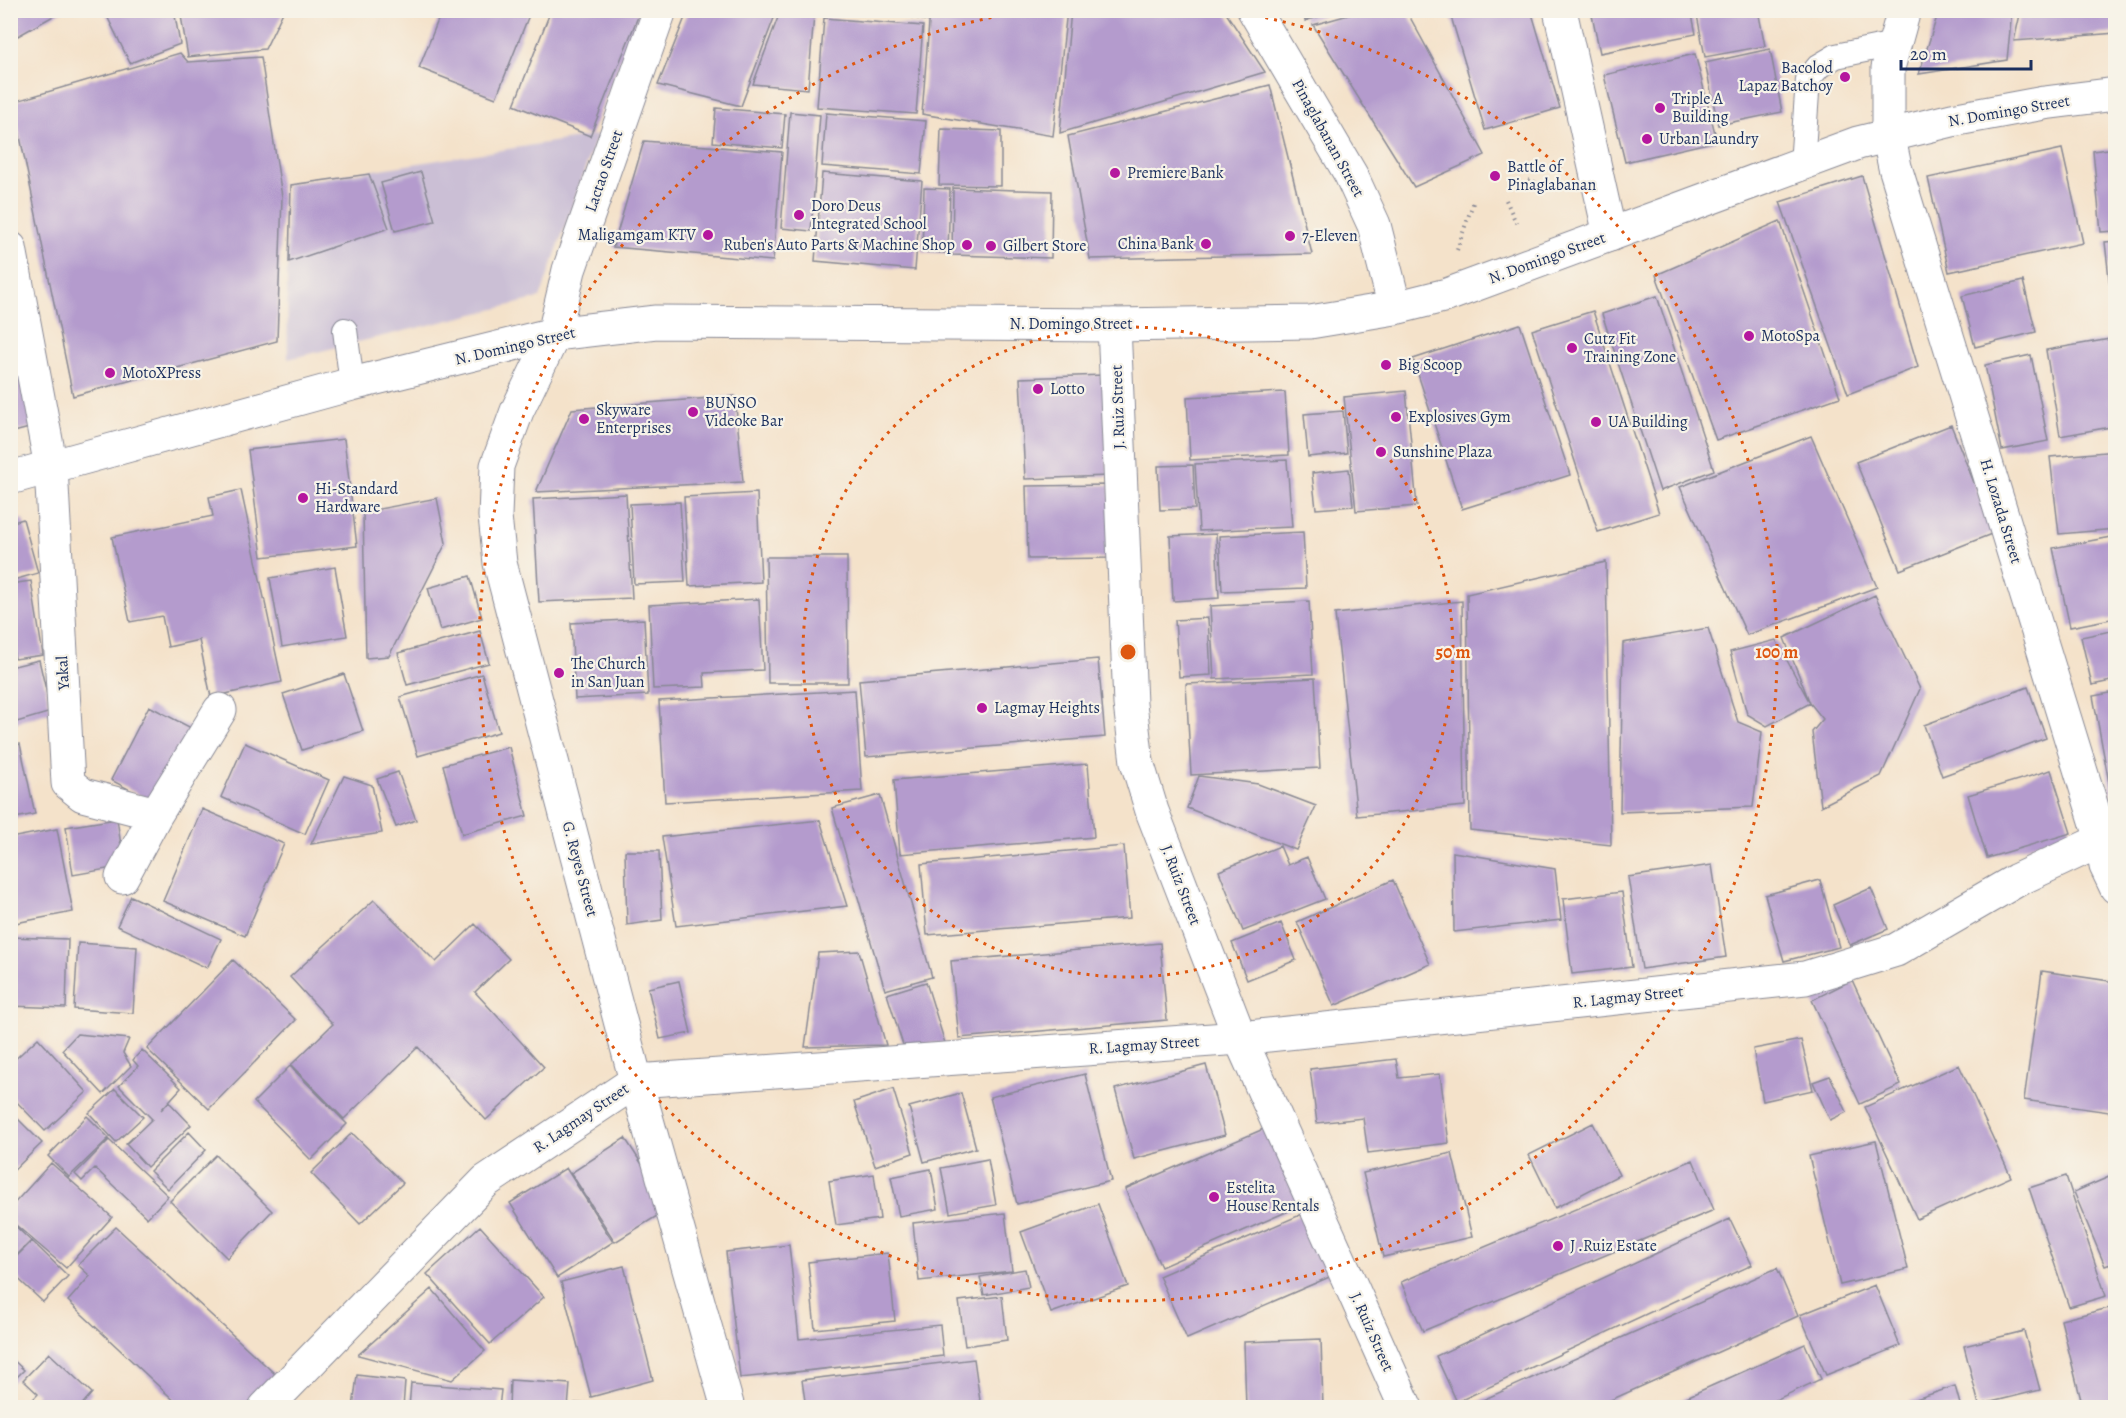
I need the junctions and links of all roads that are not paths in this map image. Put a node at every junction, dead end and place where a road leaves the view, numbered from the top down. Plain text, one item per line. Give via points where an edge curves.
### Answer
1 (660, 10) edge
2 (1254, 10) edge
3 (1560, 10) edge
4 (1904, 10) edge
5 (1894, 44) junction
6 (2115, 94) edge
7 (1888, 134) junction
8 (1802, 165) junction
9 (1610, 235) junction
10 (10, 248) edge
11 (1395, 308) junction
12 (1114, 325) junction
13 (345, 330) dead end
14 (554, 334) junction
15 (352, 384) junction
16 (51, 467) junction
17 (10, 478) edge
18 (220, 710) dead end
19 (156, 814) junction
20 (2109, 840) edge
21 (122, 878) dead end
22 (2115, 887) edge
23 (1240, 1038) junction
24 (636, 1081) junction
25 (265, 1407) edge
26 (728, 1407) edge
27 (1406, 1407) edge

1 - 14 street, Lactao Street via 569,270
2 - 11 street, Pinaglabanan Street via 1352,175 1374,225
3 - 9 street
4 - 5 street, H. Lozada Street
5 - 7 street, H. Lozada Street via 1888,68
5 - 8 lane via 1836,56 1819,66 1808,79
6 - 7 street, N. Domingo Street via 2044,103
7 - 8 street, N. Domingo Street
7 - 20 street, H. Lozada Street via 1902,190
8 - 9 street, N. Domingo Street
9 - 11 street, N. Domingo Street via 1446,295
10 - 16 street, Yakal
11 - 12 street, N. Domingo Street via 1310,322
12 - 14 street, N. Domingo Street via 656,322
12 - 23 street, J. Ruiz Street via 1130,704 1137,762
13 - 15 lane
14 - 15 street, N. Domingo Street
14 - 24 street, G. Reyes Street via 496,466 495,516 499,552
15 - 16 street, N. Domingo Street
16 - 17 street, N. Domingo Street
16 - 19 street, Yakal via 68,783 83,795
18 - 19 street
19 - 21 street
20 - 22 street, H. Lozada Street via 2106,866
20 - 23 street, R. Lagmay Street via 2017,880 1896,950 1805,978
23 - 24 street, R. Lagmay Street
23 - 27 street, J. Ruiz Street
24 - 25 street, R. Lagmay Street via 486,1181
24 - 26 street, G. Reyes Street

